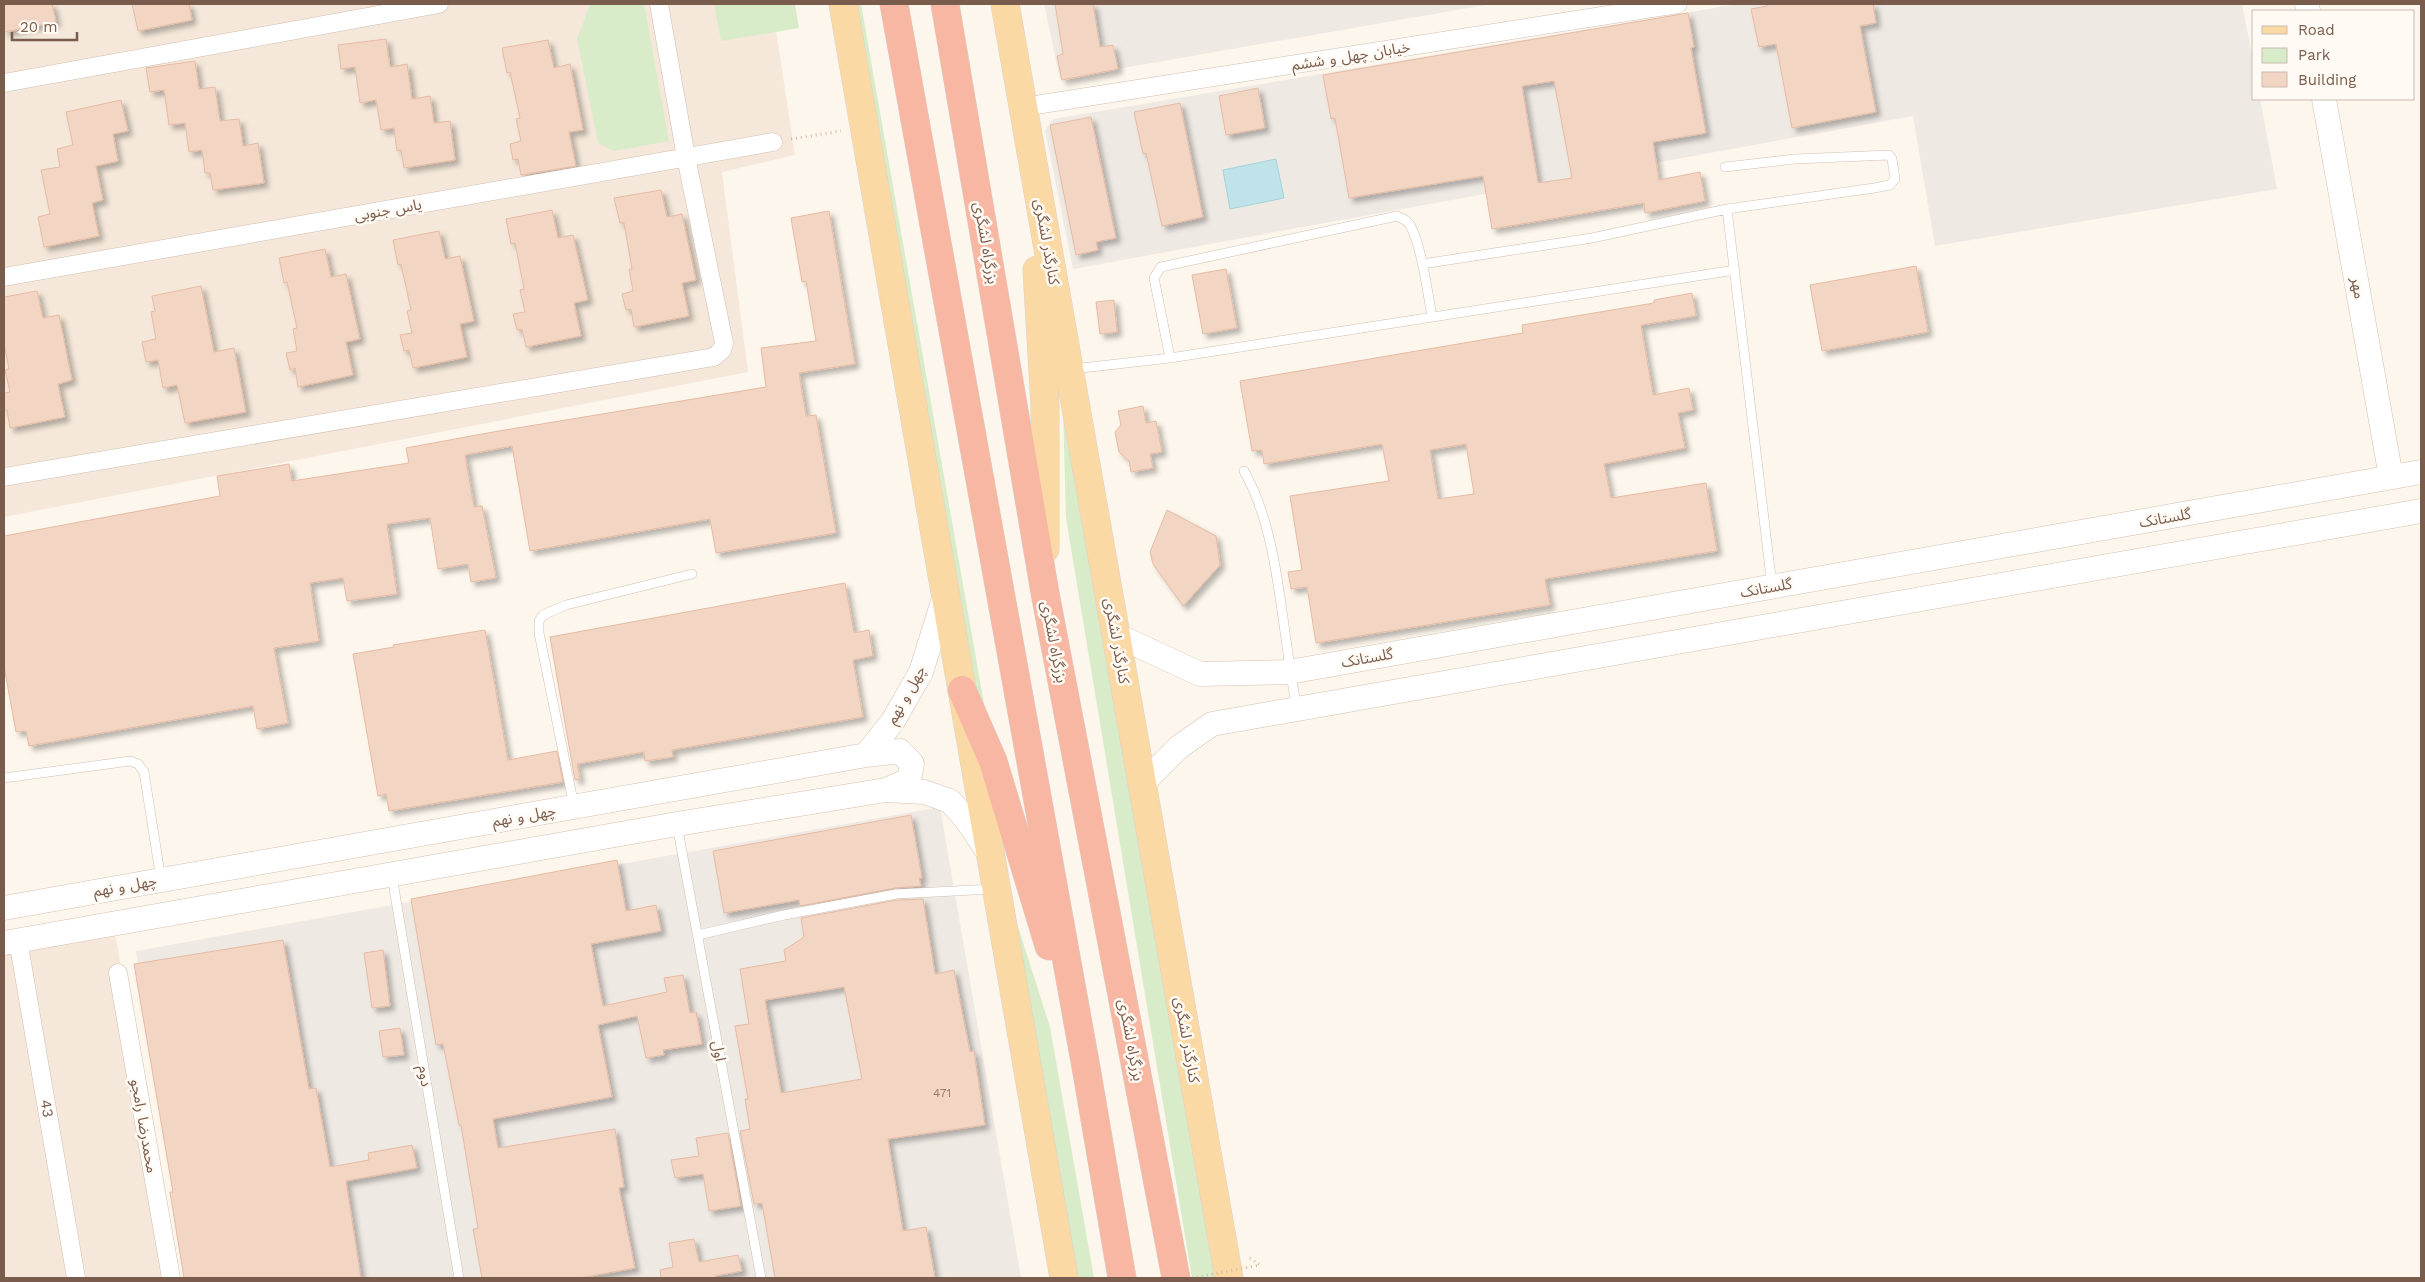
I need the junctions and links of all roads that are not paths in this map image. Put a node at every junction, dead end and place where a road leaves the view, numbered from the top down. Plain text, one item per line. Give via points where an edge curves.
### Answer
1 (439, 4) edge
2 (659, 4) edge
3 (843, 4) edge
4 (850, 4) edge
5 (894, 4) edge
6 (946, 4) edge
7 (1005, 4) edge
8 (1678, 4) edge
9 (855, 73) junction
10 (4, 83) edge
11 (2324, 100) edge
12 (1024, 107) junction
13 (1028, 135) junction
14 (773, 142) road end
15 (686, 158) junction
16 (1726, 167) dead end
17 (1727, 208) junction
18 (1422, 264) junction
19 (1735, 270) junction
20 (4, 277) edge
21 (1432, 316) junction
22 (1170, 358) junction
23 (1069, 369) junction
24 (1244, 471) dead end
25 (2421, 472) edge
26 (4, 477) edge
27 (2391, 477) junction
28 (2284, 497) junction
29 (2421, 511) edge
30 (2285, 535) junction
31 (692, 574) dead end
32 (1772, 586) junction
33 (1045, 593) junction
34 (945, 594) junction
35 (1116, 635) junction
36 (1289, 672) junction
37 (962, 690) junction
38 (1298, 710) junction
39 (866, 754) junction
40 (4, 778) edge
41 (1142, 784) junction
42 (886, 790) junction
43 (574, 807) junction
44 (677, 824) junction
45 (991, 856) junction
46 (392, 875) junction
47 (161, 880) junction
48 (996, 889) junction
49 (4, 908) edge
50 (698, 935) junction
51 (11, 941) edge
52 (118, 973) dead end
53 (1087, 1073) junction
54 (76, 1278) edge
55 (171, 1278) edge
56 (458, 1278) edge
57 (761, 1278) edge
58 (1064, 1278) edge
59 (1122, 1278) edge
60 (1176, 1278) edge
61 (1229, 1278) edge

1 - 10 street
2 - 15 street
3 - 9 main road
4 - 9 main road
5 - 53 highway
6 - 33 highway, بزرگراه لشگری
7 - 12 main road, کنارگذر لشگری
8 - 12 street, خیابان چهل و ششم
9 - 34 main road
11 - 27 street, مهر
12 - 13 main road, کنارگذر لشگری
13 - 23 main road, کنارگذر لشگری
13 - 33 main road via 1045,406
14 - 15 street, یاس جنوبی
15 - 20 street, یاس جنوبی
15 - 26 street via 724,343 714,357
16 - 17 lane via 1889,155 1895,169 1895,179 1890,185
17 - 18 lane via 1592,238
17 - 19 lane
18 - 21 lane
18 - 22 lane via 1409,224 1397,216 1161,267 1154,278
19 - 21 lane
19 - 32 lane
21 - 22 lane
22 - 23 lane
23 - 35 main road, کنارگذر لشگری
24 - 36 lane via 1263,512
25 - 27 street, گلستانک
27 - 28 street, گلستانک
28 - 30 street
28 - 32 street, گلستانک
29 - 30 street
30 - 38 street
31 - 43 lane via 566,605 543,615 539,621 540,641
32 - 36 street, گلستانک
33 - 60 highway, بزرگراه لشگری
34 - 37 main road
34 - 39 street, چهل و نهم via 921,672 893,721
35 - 36 street, گلستانک via 1200,674
35 - 41 main road, کنارگذر لشگری
36 - 38 lane
37 - 45 main road
37 - 53 highway via 993,762
38 - 41 street via 1212,724 1179,747
39 - 42 street via 900,752 912,764 909,780
39 - 43 street, چهل و نهم
40 - 47 lane via 130,761 138,764 144,772
41 - 61 main road, کنارگذر لشگری
42 - 44 street
42 - 45 street via 924,792 950,801
43 - 47 street, چهل و نهم
44 - 46 street
44 - 50 lane, اول
45 - 48 main road
46 - 51 street
46 - 56 lane, دوم
47 - 49 street, چهل و نهم
48 - 50 lane via 896,894
48 - 58 main road
50 - 57 lane, اول
51 - 54 street, 43
52 - 55 street, محمدرضا رامجو
53 - 59 highway

